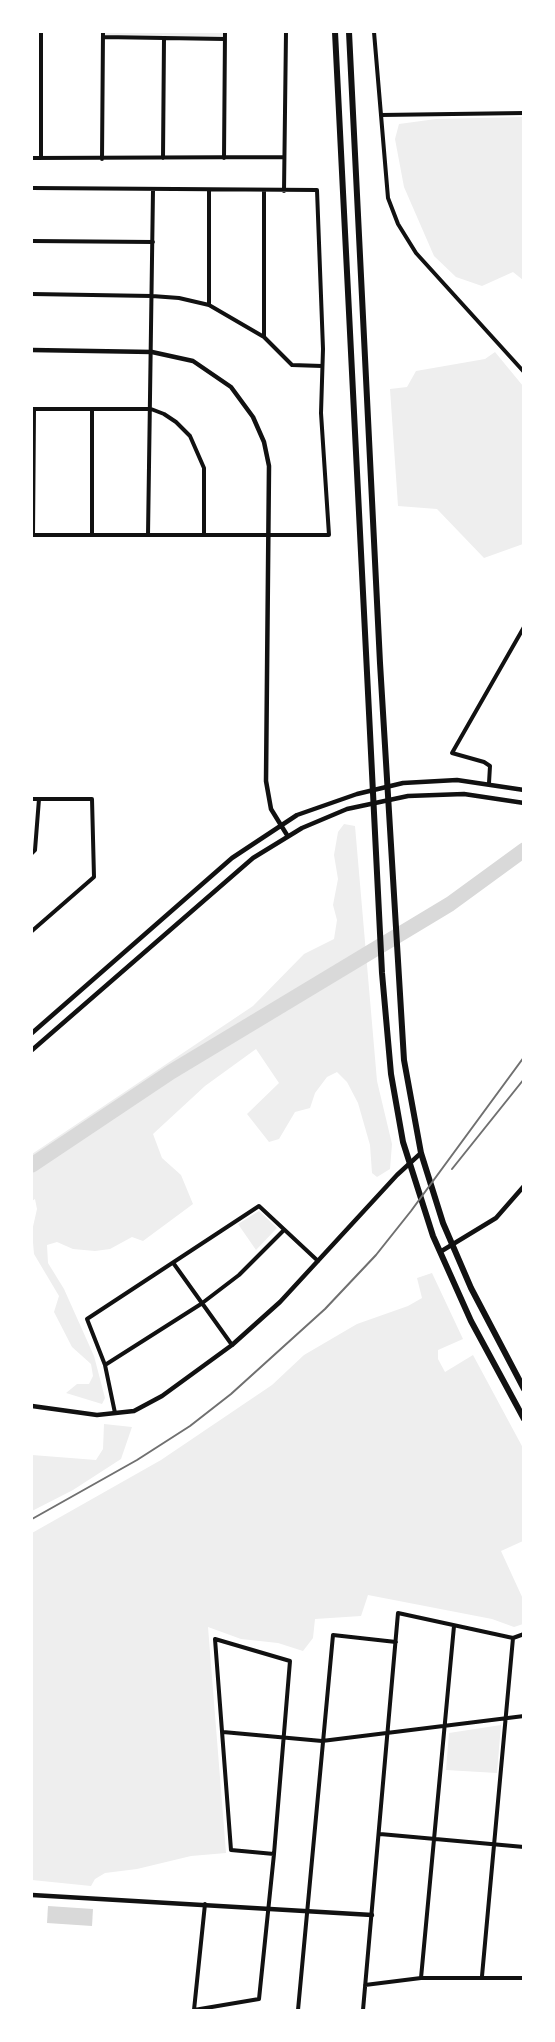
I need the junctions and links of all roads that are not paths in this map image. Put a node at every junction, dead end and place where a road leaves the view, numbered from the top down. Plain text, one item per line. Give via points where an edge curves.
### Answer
1 (41, 32) edge
2 (103, 32) edge
3 (225, 32) edge
4 (286, 32) edge
5 (335, 32) edge
6 (349, 32) edge
7 (374, 32) edge
8 (103, 37) junction
9 (164, 38) junction
10 (225, 39) junction
11 (524, 113) edge
12 (381, 115) junction
13 (284, 157) junction
14 (32, 158) edge
15 (41, 158) junction
16 (163, 158) junction
17 (224, 158) junction
18 (102, 159) junction
19 (32, 188) edge
20 (153, 190) junction
21 (208, 191) junction
22 (264, 191) junction
23 (284, 191) junction
24 (32, 241) edge
25 (153, 242) junction
26 (32, 294) edge
27 (152, 296) junction
28 (209, 304) junction
29 (264, 337) junction
30 (32, 350) edge
31 (152, 352) junction
32 (322, 366) junction
33 (524, 372) edge
34 (32, 409) edge
35 (92, 409) junction
36 (151, 410) junction
37 (92, 535) junction
38 (148, 535) junction
39 (204, 535) junction
40 (268, 535) junction
41 (524, 627) edge
42 (489, 783) junction
43 (387, 786) junction
44 (373, 789) junction
45 (524, 790) edge
46 (39, 799) junction
47 (388, 799) junction
48 (32, 800) edge
49 (374, 802) junction
50 (524, 803) edge
51 (279, 825) junction
52 (286, 836) junction
53 (32, 853) edge
54 (185, 899) junction
55 (193, 909) junction
56 (32, 931) edge
57 (32, 1033) edge
58 (32, 1050) edge
59 (421, 1153) junction
60 (409, 1164) junction
61 (524, 1186) edge
62 (284, 1230) junction
63 (452, 1245) junction
64 (440, 1252) junction
65 (319, 1262) junction
66 (174, 1264) junction
67 (201, 1304) junction
68 (232, 1345) junction
69 (105, 1365) junction
70 (524, 1389) edge
71 (32, 1406) edge
72 (115, 1414) junction
73 (524, 1419) edge
74 (454, 1626) junction
75 (524, 1634) edge
76 (513, 1638) junction
77 (396, 1642) junction
78 (524, 1716) edge
79 (506, 1718) junction
80 (445, 1726) junction
81 (223, 1732) junction
82 (389, 1733) junction
83 (284, 1737) junction
84 (322, 1741) junction
85 (380, 1834) junction
86 (434, 1839) junction
87 (495, 1844) junction
88 (524, 1847) edge
89 (274, 1854) junction
90 (32, 1895) edge
91 (205, 1904) junction
92 (268, 1908) junction
93 (309, 1911) junction
94 (372, 1915) junction
95 (482, 1976) junction
96 (421, 1978) junction
97 (524, 1978) edge
98 (365, 1985) junction
99 (194, 2010) edge
100 (298, 2010) edge
101 (363, 2010) edge

1 - 15 street
2 - 8 street
3 - 10 street
4 - 13 street
5 - 44 highway
6 - 43 highway
7 - 12 street
8 - 9 street
8 - 18 street
9 - 10 street
9 - 16 street
10 - 17 street
11 - 12 street
12 - 33 street via 388,198 406,239
13 - 17 street
13 - 23 street
14 - 15 street
15 - 18 street
16 - 17 street
16 - 18 street
19 - 20 street
20 - 21 street
20 - 25 street
21 - 22 street
21 - 28 street
22 - 23 street
22 - 29 street
23 - 32 street via 317,190
24 - 25 street
25 - 27 street
26 - 27 street
27 - 28 street
27 - 31 street
28 - 29 street
29 - 32 street via 292,365
30 - 31 street
31 - 36 street
31 - 40 street via 193,361 244,401 264,442 269,466
32 - 40 street via 329,536
34 - 35 street
34 - 37 street via 33,535
35 - 36 street
35 - 37 street
36 - 38 street
36 - 39 street via 176,422 190,436 198,452 204,468
37 - 38 street
38 - 39 street
39 - 40 street
40 - 51 street via 266,781 271,809
41 - 42 street via 452,753 490,766
42 - 43 street via 442,780
42 - 45 street
43 - 44 street
43 - 47 highway
44 - 49 highway
44 - 51 street via 316,807
46 - 48 street
46 - 53 street
46 - 56 street via 92,799 94,877
47 - 49 street
47 - 50 street via 464,794
47 - 59 highway via 404,1060
49 - 52 street via 336,812
49 - 60 highway via 382,973 392,1081
51 - 52 street
51 - 54 street via 232,858
52 - 55 street via 253,858
54 - 55 street
54 - 57 street
55 - 58 street
59 - 60 street
59 - 63 highway
60 - 64 highway
60 - 65 street
61 - 63 street via 496,1218
62 - 65 street
62 - 66 street via 259,1206
62 - 67 street via 239,1275
63 - 64 street
63 - 70 highway
64 - 73 highway via 471,1321
65 - 68 street
66 - 67 street
66 - 69 street via 87,1319
67 - 68 street
67 - 69 street
68 - 72 street via 162,1396 134,1411
69 - 72 street
71 - 72 street
74 - 76 street
74 - 77 street via 398,1613
74 - 80 street
75 - 76 street
76 - 79 street
77 - 82 street
77 - 84 street via 333,1635
78 - 79 street
79 - 80 street
79 - 87 street
80 - 82 street
80 - 86 street
81 - 83 street
81 - 83 street via 216,1639 290,1661
81 - 89 street via 231,1850
82 - 84 street
82 - 85 street
83 - 84 street
83 - 89 street
84 - 93 street
85 - 86 street
85 - 94 street
86 - 87 street
86 - 96 street
87 - 88 street
87 - 95 street
89 - 92 street
90 - 91 street
91 - 92 street
91 - 99 street
92 - 93 street
92 - 99 street via 259,2000
93 - 94 street
93 - 100 street
94 - 98 street
95 - 96 street
95 - 97 street
96 - 98 street
98 - 101 street

